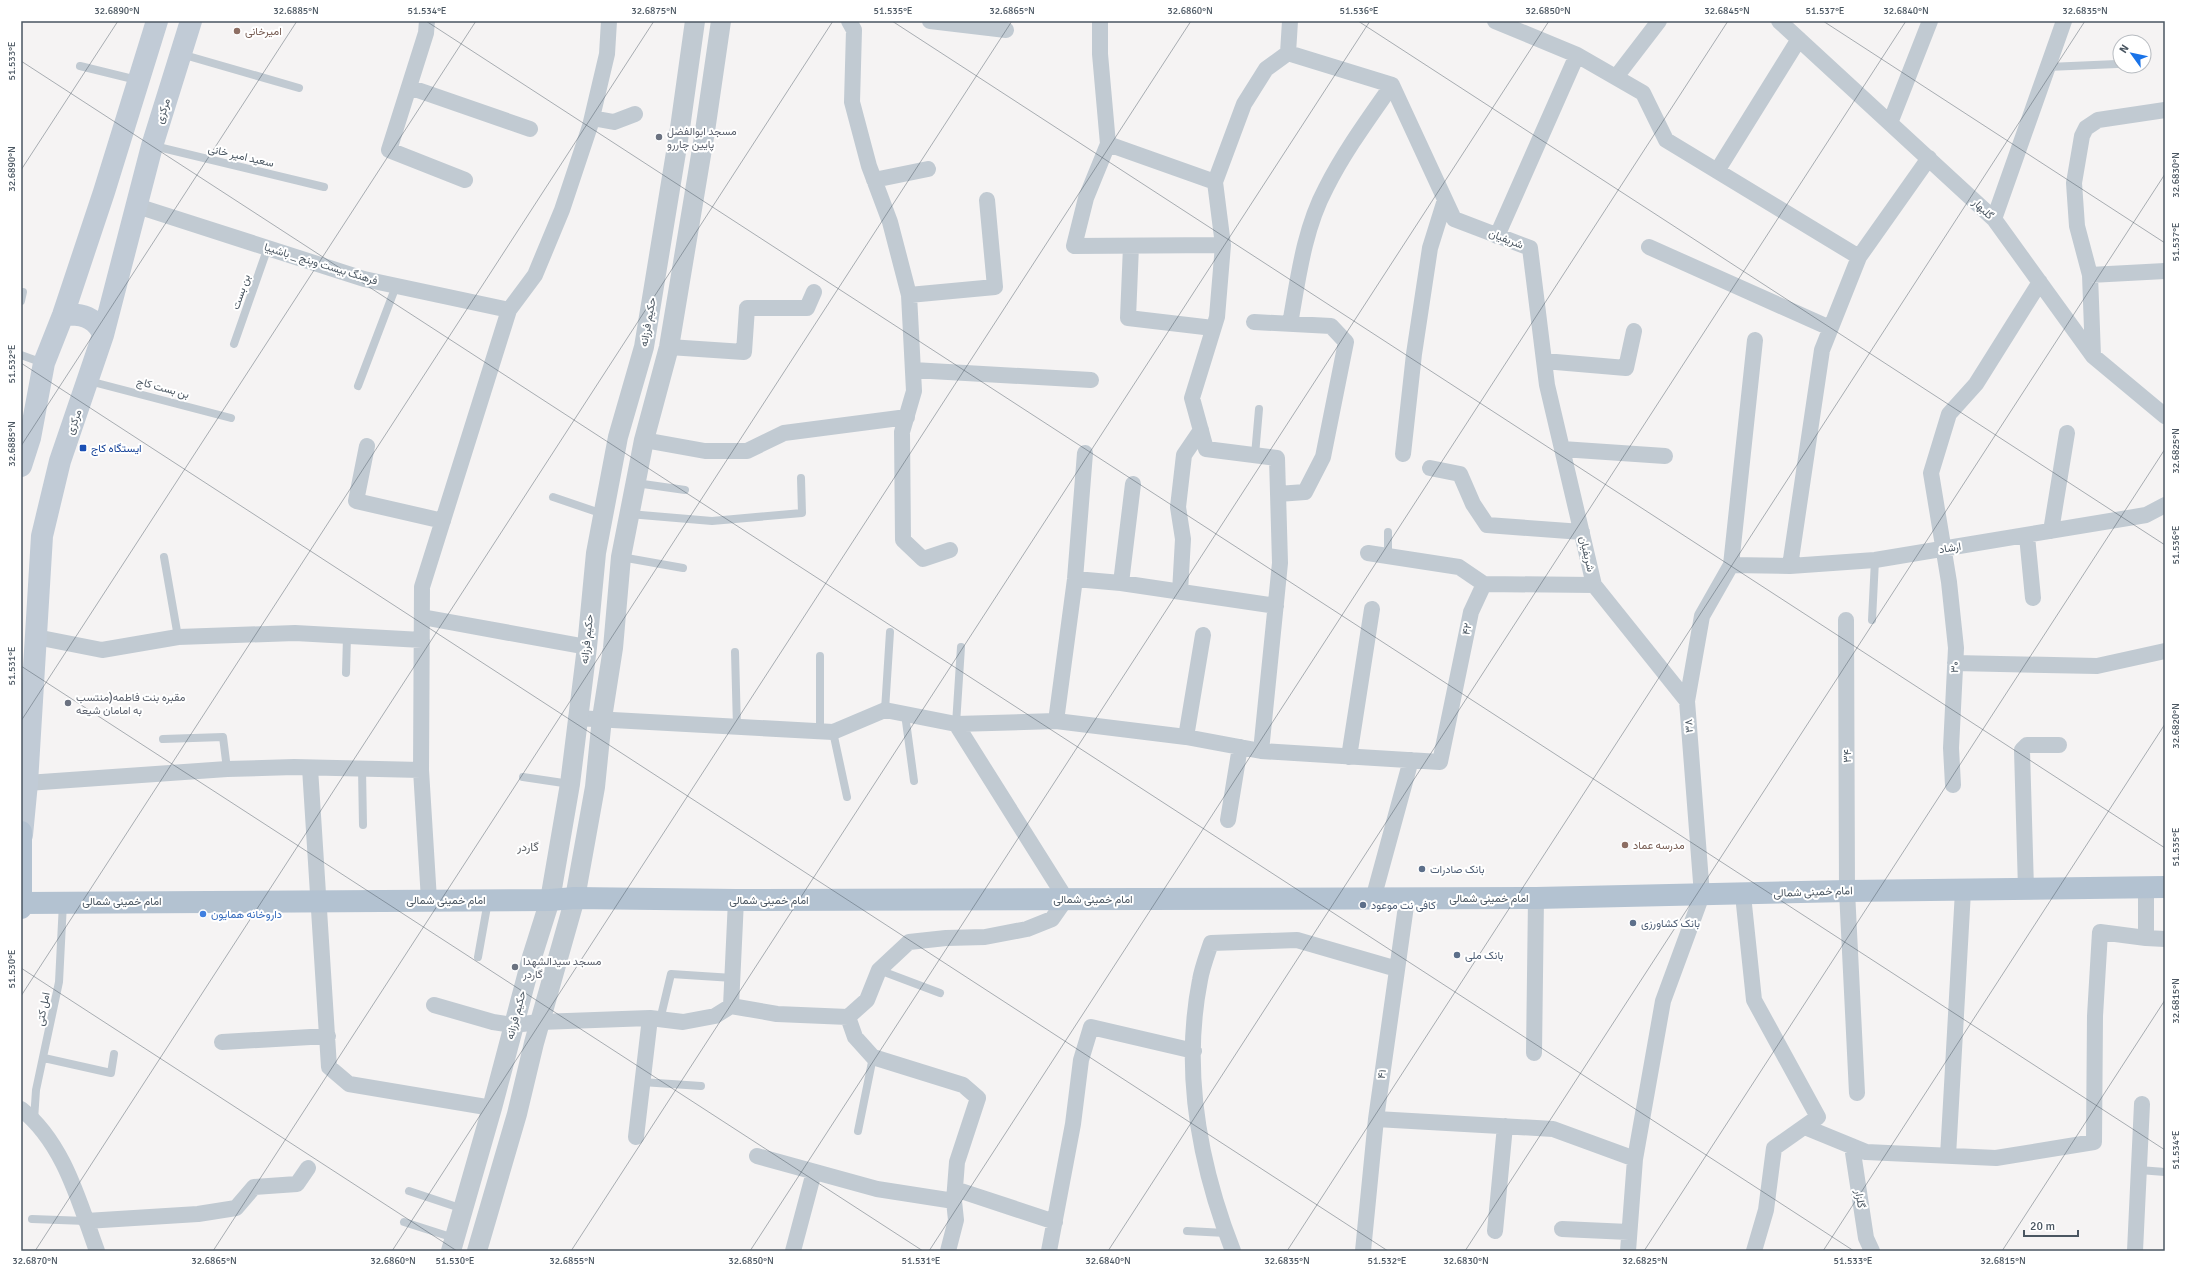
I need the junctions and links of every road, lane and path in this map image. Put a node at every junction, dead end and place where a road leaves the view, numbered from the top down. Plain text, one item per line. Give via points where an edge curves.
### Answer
1 (157, 21) edge
2 (191, 21) edge
3 (427, 21) edge
4 (609, 21) edge
5 (695, 21) edge
6 (721, 21) edge
7 (849, 21) edge
8 (930, 21) edge
9 (1100, 21) edge
10 (1290, 21) edge
11 (1495, 21) edge
12 (1659, 21) edge
13 (1779, 21) edge
14 (1930, 21) edge
15 (2064, 21) edge
16 (1006, 30) dead end
17 (1799, 39) junction
18 (1288, 53) junction
19 (180, 54) junction
20 (1577, 55) junction
21 (2112, 64) edge
22 (80, 66) dead end
23 (2048, 67) junction
24 (1616, 77) junction
25 (140, 80) junction
26 (1392, 85) junction
27 (409, 87) junction
28 (299, 88) dead end
29 (2165, 110) edge
30 (635, 114) dead end
31 (592, 118) junction
32 (1890, 123) junction
33 (530, 129) dead end
34 (1108, 144) junction
35 (152, 146) junction
36 (1929, 158) junction
37 (928, 169) dead end
38 (1717, 171) junction
39 (465, 180) dead end
40 (874, 180) junction
41 (1215, 182) junction
42 (324, 187) dead end
43 (987, 200) dead end
44 (1445, 200) junction
45 (137, 206) junction
46 (1994, 219) junction
47 (1497, 236) junction
48 (1223, 245) junction
49 (1131, 246) junction
50 (268, 247) junction
51 (1649, 247) dead end
52 (1859, 257) junction
53 (2165, 271) edge
54 (2090, 275) junction
55 (2040, 282) junction
56 (396, 286) junction
57 (21, 292) edge
58 (814, 292) dead end
59 (910, 295) junction
60 (21, 301) edge
61 (509, 310) junction
62 (63, 315) junction
63 (1254, 322) dead end
64 (1290, 324) junction
65 (1214, 328) junction
66 (1830, 328) junction
67 (1634, 332) dead end
68 (103, 335) junction
69 (1755, 340) dead end
70 (234, 344) dead end
71 (669, 347) junction
72 (21, 355) edge
73 (2093, 356) junction
74 (1544, 360) junction
75 (44, 363) junction
76 (912, 370) junction
77 (1091, 380) dead end
78 (89, 381) junction
79 (358, 386) dead end
80 (1259, 409) dead end
81 (2165, 416) edge
82 (907, 417) junction
83 (230, 418) dead end
84 (1201, 430) junction
85 (2067, 433) dead end
86 (25, 440) edge
87 (644, 440) junction
88 (367, 446) dead end
89 (1562, 449) junction
90 (1085, 452) dead end
91 (1403, 454) dead end
92 (1254, 455) junction
93 (1665, 456) dead end
94 (21, 466) edge
95 (1430, 468) dead end
96 (801, 478) dead end
97 (635, 483) junction
98 (1133, 484) dead end
99 (685, 490) dead end
100 (1278, 494) junction
101 (554, 497) dead end
102 (2165, 505) edge
103 (603, 514) junction
104 (628, 514) junction
105 (443, 521) junction
106 (2051, 531) junction
107 (1388, 532) dead end
108 (1582, 532) junction
109 (2027, 536) junction
110 (950, 550) dead end
111 (1943, 550) junction
112 (1368, 553) dead end
113 (1388, 556) junction
114 (164, 557) dead end
115 (621, 557) junction
116 (1875, 560) junction
117 (1731, 565) junction
118 (1790, 566) junction
119 (683, 568) dead end
120 (1075, 579) junction
121 (1121, 583) junction
122 (1484, 584) junction
123 (1594, 585) junction
124 (1180, 592) junction
125 (2033, 598) dead end
126 (1276, 606) junction
127 (1372, 609) dead end
128 (422, 617) junction
129 (1846, 620) dead end
130 (1872, 620) dead end
131 (890, 632) dead end
132 (1203, 635) dead end
133 (347, 636) junction
134 (36, 637) junction
135 (178, 637) junction
136 (422, 640) junction
137 (587, 646) junction
138 (961, 647) dead end
139 (2165, 651) edge
140 (735, 652) dead end
141 (820, 656) dead end
142 (1955, 663) junction
143 (346, 673) dead end
144 (27, 692) edge
145 (1687, 702) junction
146 (885, 710) junction
147 (905, 714) junction
148 (576, 718) junction
149 (602, 718) junction
150 (1056, 721) junction
151 (956, 724) junction
152 (737, 728) junction
153 (827, 732) junction
154 (1186, 737) junction
155 (163, 739) dead end
156 (2059, 746) dead end
157 (1240, 747) junction
158 (1261, 751) junction
159 (1349, 757) junction
160 (1411, 760) junction
161 (310, 768) junction
162 (362, 768) junction
163 (227, 769) junction
164 (421, 770) junction
165 (523, 777) dead end
166 (914, 781) dead end
167 (27, 783) junction
168 (570, 784) junction
169 (1953, 785) dead end
170 (847, 797) dead end
171 (1228, 820) dead end
172 (363, 825) dead end
173 (21, 834) edge
174 (2156, 887) edge
175 (2026, 890) junction
176 (1847, 891) junction
177 (1963, 891) junction
178 (1702, 895) junction
179 (1742, 895) junction
180 (575, 898) junction
181 (1536, 898) junction
182 (1066, 899) junction
183 (1373, 899) junction
184 (1407, 899) junction
185 (429, 900) junction
186 (550, 900) junction
187 (736, 900) junction
188 (63, 901) junction
189 (320, 901) junction
190 (488, 901) junction
191 (21, 906) edge
192 (2146, 938) junction
193 (2165, 939) edge
194 (478, 957) dead end
195 (1397, 969) junction
196 (879, 970) junction
197 (733, 978) junction
198 (940, 993) dead end
199 (434, 1005) dead end
200 (731, 1006) junction
201 (848, 1017) junction
202 (655, 1019) junction
203 (540, 1022) junction
204 (513, 1025) junction
205 (328, 1036) junction
206 (222, 1042) dead end
207 (1194, 1051) junction
208 (1534, 1053) dead end
209 (114, 1054) dead end
210 (873, 1057) junction
211 (44, 1058) junction
212 (642, 1082) junction
213 (701, 1086) dead end
214 (1857, 1093) dead end
215 (2142, 1104) dead end
216 (492, 1108) junction
217 (21, 1109) edge
218 (1376, 1119) junction
219 (34, 1120) junction
220 (1505, 1126) junction
221 (1805, 1127) junction
222 (858, 1131) dead end
223 (636, 1137) dead end
224 (1852, 1146) junction
225 (757, 1156) dead end
226 (1948, 1156) junction
227 (1635, 1159) junction
228 (308, 1168) dead end
229 (2139, 1170) junction
230 (814, 1172) junction
231 (2165, 1172) edge
232 (409, 1191) dead end
233 (954, 1195) junction
234 (463, 1209) junction
235 (32, 1219) dead end
236 (86, 1221) junction
237 (404, 1222) dead end
238 (1054, 1222) junction
239 (1562, 1228) dead end
240 (1187, 1231) dead end
241 (1495, 1231) dead end
242 (1629, 1232) junction
243 (1226, 1233) junction
244 (453, 1244) edge
245 (97, 1251) edge
246 (477, 1251) edge
247 (793, 1251) edge
248 (948, 1251) edge
249 (1049, 1251) edge
250 (1232, 1251) edge
251 (1362, 1251) edge
252 (1628, 1251) edge
253 (1754, 1251) edge
254 (1872, 1251) edge
255 (2135, 1251) edge

1 - 25 main road
2 - 19 main road, مرکزی
3 - 27 street via 426,33
4 - 31 street via 607,54
5 - 103 street, حکیم فرزانه via 644,347 618,437
6 - 71 street
7 - 40 street via 854,30 852,102
8 - 16 street
9 - 34 street via 1100,54
10 - 18 street
11 - 20 street
12 - 24 street
13 - 17 street, گلبهار
14 - 32 street
15 - 23 street
17 - 32 street, گلبهار
17 - 38 street
18 - 26 street
18 - 41 street via 1266,69 1244,104
19 - 28 lane
19 - 35 main road, مرکزی
20 - 24 street
20 - 47 street
21 - 23 lane
22 - 25 lane
23 - 46 street
24 - 38 street via 1643,94 1666,140
25 - 62 main road
26 - 44 street, شریفیان
26 - 64 street via 1360,130 1325,189 1308,235
27 - 33 street
27 - 39 street via 389,150
29 - 54 street via 2098,120 2086,128 2082,136 2074,183 2077,226
30 - 31 street via 614,122
31 - 61 street via 562,210 538,268
32 - 36 street, گلبهار
34 - 41 street
34 - 49 street via 1086,198 1074,246
35 - 42 lane, سعید امیر خانی
35 - 45 main road, مرکزی
36 - 46 street, گلبهار
36 - 52 street
37 - 40 street
38 - 52 street
40 - 59 street via 890,222
41 - 48 street
43 - 59 street via 995,287
44 - 47 street, شریفیان via 1454,219
44 - 91 street via 1430,248 1414,354
45 - 50 street, فرهنگ بیست وپنج _ باشییا
45 - 68 main road, مرکزی
46 - 55 street, گلبهار
47 - 74 street, شریفیان via 1530,248
48 - 49 street
48 - 65 street
49 - 65 street via 1128,318
50 - 56 street, فرهنگ بیست وپنج _ باشییا via 364,279
50 - 70 lane, بن بست
51 - 66 street
52 - 66 street
53 - 54 street
54 - 73 street
55 - 73 street, گلبهار
55 - 111 street, ۳۰ via 1976,384 1949,414 1931,474
56 - 61 street, فرهنگ بیست وپنج _ باشییا
56 - 79 lane
57 - 60 lane
58 - 71 street via 807,308 747,308 744,352
59 - 76 street
61 - 105 street
62 - 68 main road via 75,314 90,319 100,328
62 - 75 main road
63 - 64 street
64 - 100 street via 1330,326 1346,342 1323,457 1305,492
65 - 84 street via 1192,398
66 - 118 street via 1822,350
67 - 74 street via 1626,368
68 - 78 main road, مرکزی
69 - 117 street
71 - 87 street
72 - 75 lane
73 - 81 street, گلبهار
74 - 89 street, شریفیان via 1547,385
75 - 86 main road
76 - 77 street
76 - 82 street via 914,391
78 - 83 lane, بن بست کاج
78 - 134 main road, مرکزی via 60,461 42,536
80 - 92 lane
82 - 87 street via 784,434 747,451 705,451
82 - 110 street via 902,432 903,540 923,559
84 - 92 street via 1206,449
84 - 124 street via 1184,455 1178,507 1183,539
85 - 106 street
86 - 94 main road
87 - 97 street
88 - 105 street via 356,501
89 - 93 street
89 - 108 street, شریفیان
90 - 120 street
92 - 100 street via 1276,458
95 - 108 street via 1460,474 1473,504 1487,524
96 - 104 lane via 802,513 712,521
97 - 99 lane
97 - 104 street
98 - 121 street
100 - 126 street via 1280,563
101 - 103 lane
102 - 106 street, ارشاد via 2146,515
103 - 137 street, حکیم فرزانه via 596,554
104 - 115 street
105 - 128 street via 422,587
106 - 109 street, ارشاد
107 - 113 lane
108 - 123 street, شریفیان
109 - 111 street, ارشاد
109 - 125 street
111 - 116 street, ارشاد
111 - 142 street, ۳۰ via 1955,633
112 - 113 street
113 - 122 street via 1459,567
114 - 135 lane
115 - 119 lane
115 - 149 street
116 - 118 street, ارشاد
116 - 130 lane
117 - 118 street, ارشاد
117 - 145 street, ۳۸ via 1702,616
120 - 121 street
120 - 150 street
121 - 124 street
122 - 123 street
122 - 160 street, ۴۲ via 1471,612 1440,762
123 - 145 street
124 - 126 street
126 - 158 street
127 - 159 street
128 - 136 street
128 - 137 street
129 - 176 street, ۳۴
131 - 146 lane
132 - 154 street
133 - 135 street via 295,633
133 - 136 street
133 - 143 lane
134 - 135 street via 102,650
134 - 144 main road, مرکزی
136 - 164 street
137 - 148 street, حکیم فرزانه
138 - 151 lane
139 - 142 street via 2097,666
140 - 152 lane
141 - 153 lane
142 - 169 street, ۳۰ via 1951,748
144 - 167 main road, مرکزی
145 - 178 street, ۳۸
146 - 147 street
146 - 153 street
147 - 151 street
147 - 166 lane
148 - 149 street
148 - 168 street, حکیم فرزانه
149 - 152 street
149 - 180 street via 595,787
150 - 151 street
150 - 154 street
151 - 182 street
152 - 153 street
153 - 170 lane
154 - 157 street
155 - 163 lane via 222,737
156 - 175 street via 2027,744 2022,750
157 - 158 street
157 - 171 street
158 - 159 street
159 - 160 street
160 - 183 street
161 - 162 street
161 - 163 street
161 - 189 street
162 - 164 street
162 - 172 lane
163 - 167 street
164 - 185 street
165 - 168 lane
167 - 173 main road, مرکزی
168 - 186 street, حکیم فرزانه
173 - 191 main road
174 - 175 main road, امام خمینی شمالی
174 - 192 street
175 - 177 main road, امام خمینی شمالی
176 - 177 main road, امام خمینی شمالی
176 - 179 main road, امام خمینی شمالی
176 - 214 street, ۳۴
177 - 226 street
178 - 179 main road, امام خمینی شمالی
178 - 181 main road, امام خمینی شمالی
178 - 227 street via 1663,1001
179 - 221 street via 1754,1000 1818,1117
180 - 186 main road, امام خمینی شمالی
180 - 187 main road, امام خمینی شمالی
180 - 203 street
181 - 184 main road, امام خمینی شمالی
181 - 208 street
182 - 183 main road, امام خمینی شمالی
182 - 187 main road, امام خمینی شمالی
182 - 196 street via 1052,919 1027,928 985,937 908,942
183 - 184 main road, امام خمینی شمالی
184 - 195 street, ۴۱
185 - 189 main road, امام خمینی شمالی
185 - 190 main road, امام خمینی شمالی
186 - 190 main road, امام خمینی شمالی
186 - 204 street, حکیم فرزانه
187 - 197 street
188 - 189 main road, امام خمینی شمالی
188 - 191 main road, امام خمینی شمالی
188 - 211 lane, امل کتی via 59,982
189 - 205 street
190 - 194 lane
192 - 193 street
192 - 226 street via 2100,932 2095,1016 2094,1142 1996,1158
195 - 207 street via 1297,940 1211,943 1200,979 1194,1018
195 - 218 street, ۴۱
196 - 198 lane
196 - 201 street via 867,1000
197 - 200 street
197 - 202 lane via 671,974
199 - 204 street via 493,1022
200 - 201 street via 777,1014
200 - 202 street via 715,1016 690,1021
201 - 210 street via 855,1037
202 - 203 street
202 - 212 street
203 - 204 street
203 - 246 street via 517,1114
204 - 216 street, حکیم فرزانه
205 - 206 street
205 - 216 street via 330,1067 349,1084
207 - 238 street via 1091,1028 1081,1060 1073,1124
207 - 243 street via 1199,1131 1207,1177
209 - 211 lane via 111,1073
210 - 222 lane
210 - 233 street via 963,1085 978,1098 957,1162
211 - 219 lane, امل کتی via 36,1090
212 - 213 lane
212 - 223 street
215 - 229 street
216 - 234 street, حکیم فرزانه
217 - 219 street
218 - 220 street
218 - 251 street, ۴۱
219 - 236 street via 68,1173
220 - 227 street via 1553,1129
220 - 241 street
221 - 224 street
221 - 253 street via 1774,1148 1766,1210
224 - 226 street via 1866,1152
224 - 254 street, گلزار via 1866,1238
225 - 230 street
227 - 242 street
228 - 236 street via 297,1184 254,1187 236,1208 198,1214
229 - 231 lane
229 - 255 street
230 - 233 street via 877,1188
230 - 247 street
232 - 234 lane
233 - 238 street
233 - 248 street via 956,1220
234 - 244 street, حکیم فرزانه
235 - 236 lane
236 - 245 street
237 - 244 lane
238 - 249 street
239 - 242 street
240 - 243 lane
242 - 252 street
243 - 250 street

